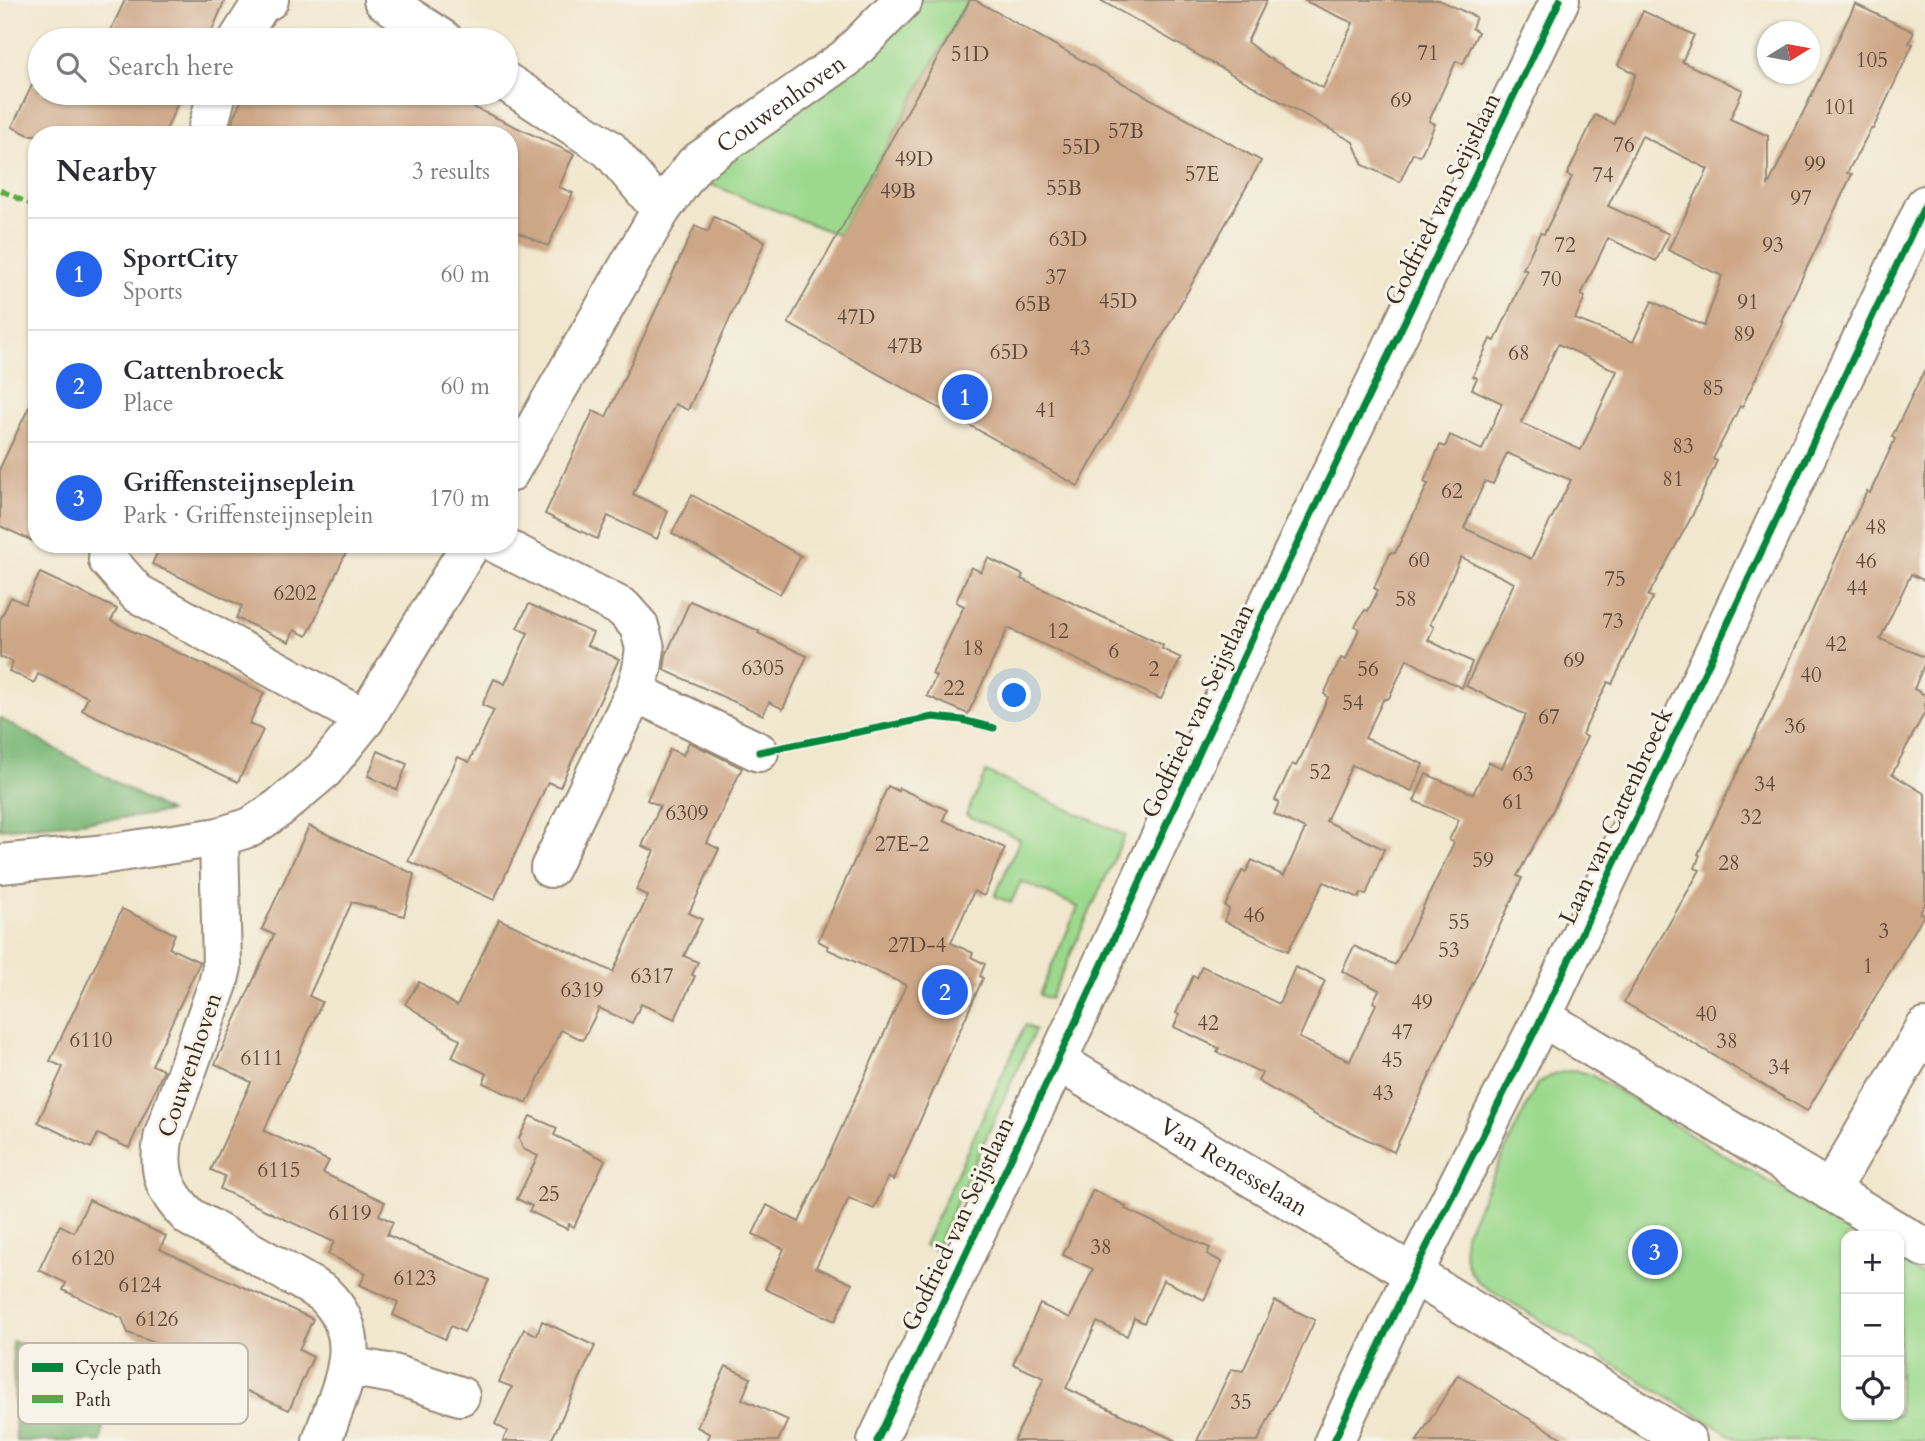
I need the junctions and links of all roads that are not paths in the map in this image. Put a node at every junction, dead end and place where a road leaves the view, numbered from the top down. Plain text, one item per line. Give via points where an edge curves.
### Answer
1 (268, 0) edge
2 (383, 0) edge
3 (903, 0) edge
4 (1560, 0) edge
5 (246, 28) edge
6 (426, 28) edge
7 (518, 90) edge
8 (214, 105) edge
9 (208, 126) edge
10 (1925, 205) edge
11 (661, 210) junction
12 (518, 457) edge
13 (108, 553) edge
14 (466, 553) edge
15 (516, 553) edge
16 (635, 692) junction
17 (365, 719) junction
18 (759, 752) dead end
19 (219, 837) junction
20 (0, 864) edge
21 (550, 868) dead end
22 (1542, 1017) junction
23 (1925, 1028) edge
24 (1057, 1061) junction
25 (1830, 1191) junction
26 (1925, 1248) edge
27 (1413, 1274) junction
28 (347, 1366) junction
29 (460, 1396) dead end
30 (322, 1441) edge
31 (877, 1441) edge
32 (1334, 1441) edge
33 (1687, 1441) edge

1 - 5 street
2 - 6 street
3 - 11 street, Couwenhoven via 846,58 695,164
4 - 24 street, Godfried van Seijstlaan via 1260,621
7 - 11 street via 609,149
8 - 9 street
10 - 22 street, Laan van Cattenbroeck
11 - 12 street, Couwenhoven
13 - 17 street via 108,560 137,593
14 - 17 street
15 - 16 street via 623,608 639,626 645,648
16 - 18 street
16 - 21 street
17 - 19 street via 324,770 279,808 251,827
19 - 20 street
19 - 28 street, Couwenhoven via 222,967 164,1134 161,1171 174,1201 190,1216 323,1293 337,1307 347,1325
22 - 25 street
22 - 27 street, Laan van Cattenbroeck
23 - 25 street
24 - 27 street, Van Renesselaan
24 - 31 street, Godfried van Seijstlaan
25 - 26 street
27 - 32 street, Laan van Cattenbroeck
27 - 33 street, Van Renesselaan
28 - 29 street via 393,1374
28 - 30 street, Couwenhoven

